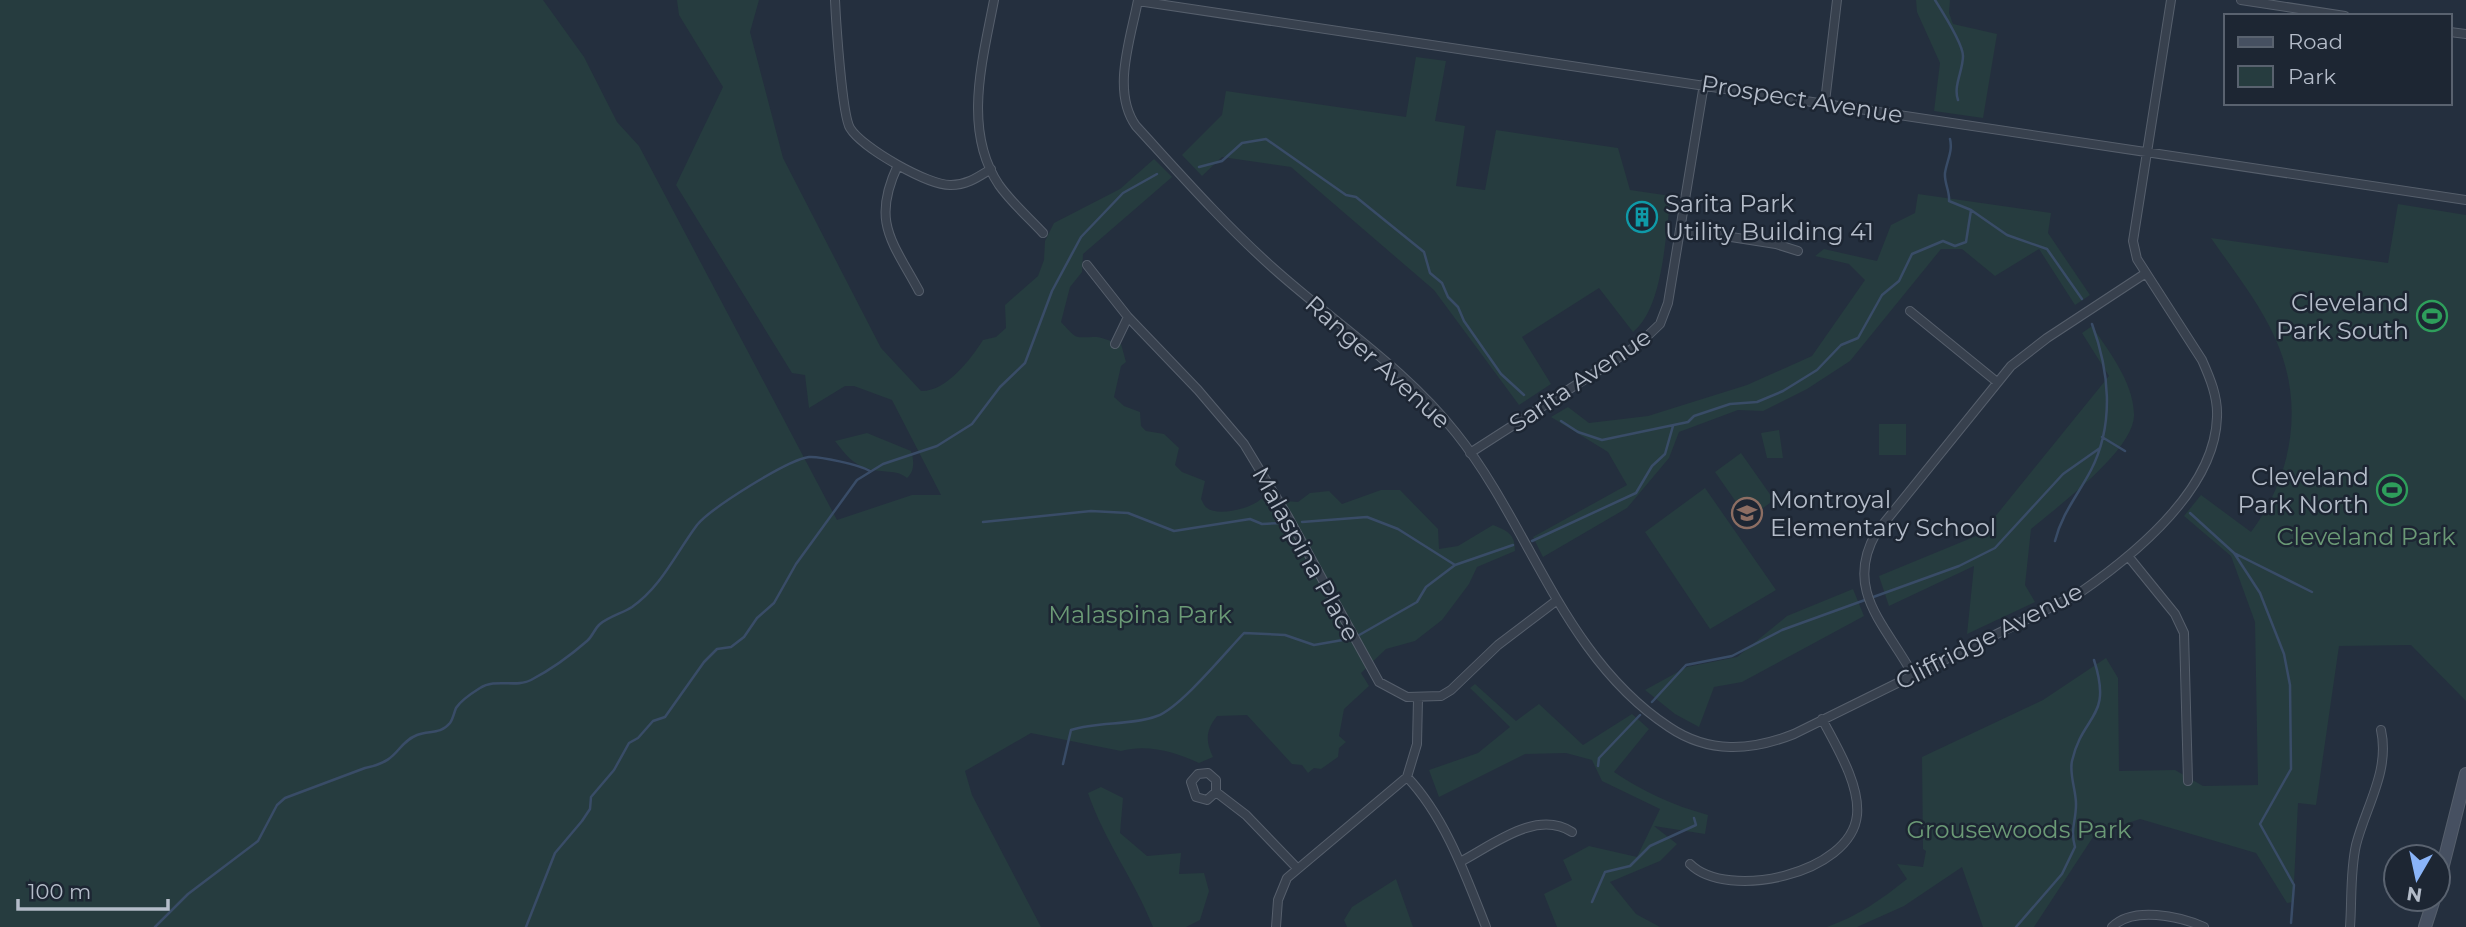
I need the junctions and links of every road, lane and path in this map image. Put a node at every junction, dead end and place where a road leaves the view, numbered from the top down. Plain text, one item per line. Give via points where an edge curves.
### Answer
1 (835, 0) edge
2 (994, 0) edge
3 (1138, 0) edge
4 (1837, 0) edge
5 (2171, 0) edge
6 (2241, 0) edge
7 (2332, 14) edge
8 (1704, 84) junction
9 (1825, 102) junction
10 (2146, 151) junction
11 (898, 165) junction
12 (991, 169) junction
13 (2466, 200) edge
14 (1680, 229) junction
15 (1043, 233) dead end
16 (1798, 251) dead end
17 (1087, 265) dead end
18 (2146, 273) junction
19 (919, 291) dead end
20 (1910, 311) dead end
21 (1128, 317) junction
22 (1115, 344) dead end
23 (1997, 382) junction
24 (1470, 453) junction
25 (2128, 556) junction
26 (1556, 601) junction
27 (1913, 675) junction
28 (1418, 699) junction
29 (1822, 719) junction
30 (1667, 726) joint
31 (2381, 730) dead end
32 (2466, 774) edge
33 (1407, 777) junction
34 (2188, 781) dead end
35 (1216, 792) dead end
36 (1572, 832) dead end
37 (2449, 843) edge
38 (1460, 862) junction
39 (1690, 864) dead end
40 (1296, 867) junction
41 (2183, 923) edge
42 (1276, 927) edge
43 (1486, 927) edge
44 (2112, 927) edge
45 (2204, 927) edge
46 (2350, 927) edge

1 - 11 street via 849,126 864,145
2 - 12 street via 978,106
3 - 8 street, Prospect Avenue
3 - 24 street, Ranger Avenue via 1123,90 1126,109 1136,126 1263,258 1436,410
4 - 9 street
5 - 10 street, Cliffridge Avenue
6 - 7 street
8 - 9 street, Prospect Avenue
8 - 14 street, Sarita Avenue
9 - 10 street, Prospect Avenue
10 - 13 street, Prospect Avenue
10 - 18 street, Cliffridge Avenue via 2133,241
11 - 12 street via 949,186 969,183
11 - 19 street via 884,202 886,229
12 - 15 street via 1009,197
14 - 16 street
14 - 24 street, Sarita Avenue via 1668,303 1654,332
17 - 21 street, Malaspina Place
18 - 23 street via 2027,352
18 - 25 street, Cliffridge Avenue via 2202,360 2214,390 2217,417 2204,469 2166,518
20 - 23 street
21 - 22 street
21 - 28 street, Malaspina Place via 1244,444 1379,682
23 - 27 street via 1888,517 1864,560 1864,583 1873,606
24 - 26 street, Ranger Avenue
25 - 27 street, Cliffridge Avenue via 2060,604
25 - 34 street via 2175,614 2184,633
26 - 28 street via 1498,645 1451,690
26 - 30 street, Ranger Avenue via 1606,671
27 - 29 street, Cliffridge Avenue
28 - 33 street via 1418,744
29 - 30 street, Cliffridge Avenue via 1773,742 1748,748 1698,742
29 - 39 street via 1857,804 1854,829 1836,853 1807,868 1748,880 1706,877
31 - 46 street via 2384,757 2356,849
32 - 37 street
33 - 38 street via 1422,793
33 - 40 street
35 - 40 street via 1246,815
36 - 38 street via 1560,824 1536,824
38 - 43 street
40 - 42 street via 1281,889
41 - 44 street via 2126,917
41 - 45 street

